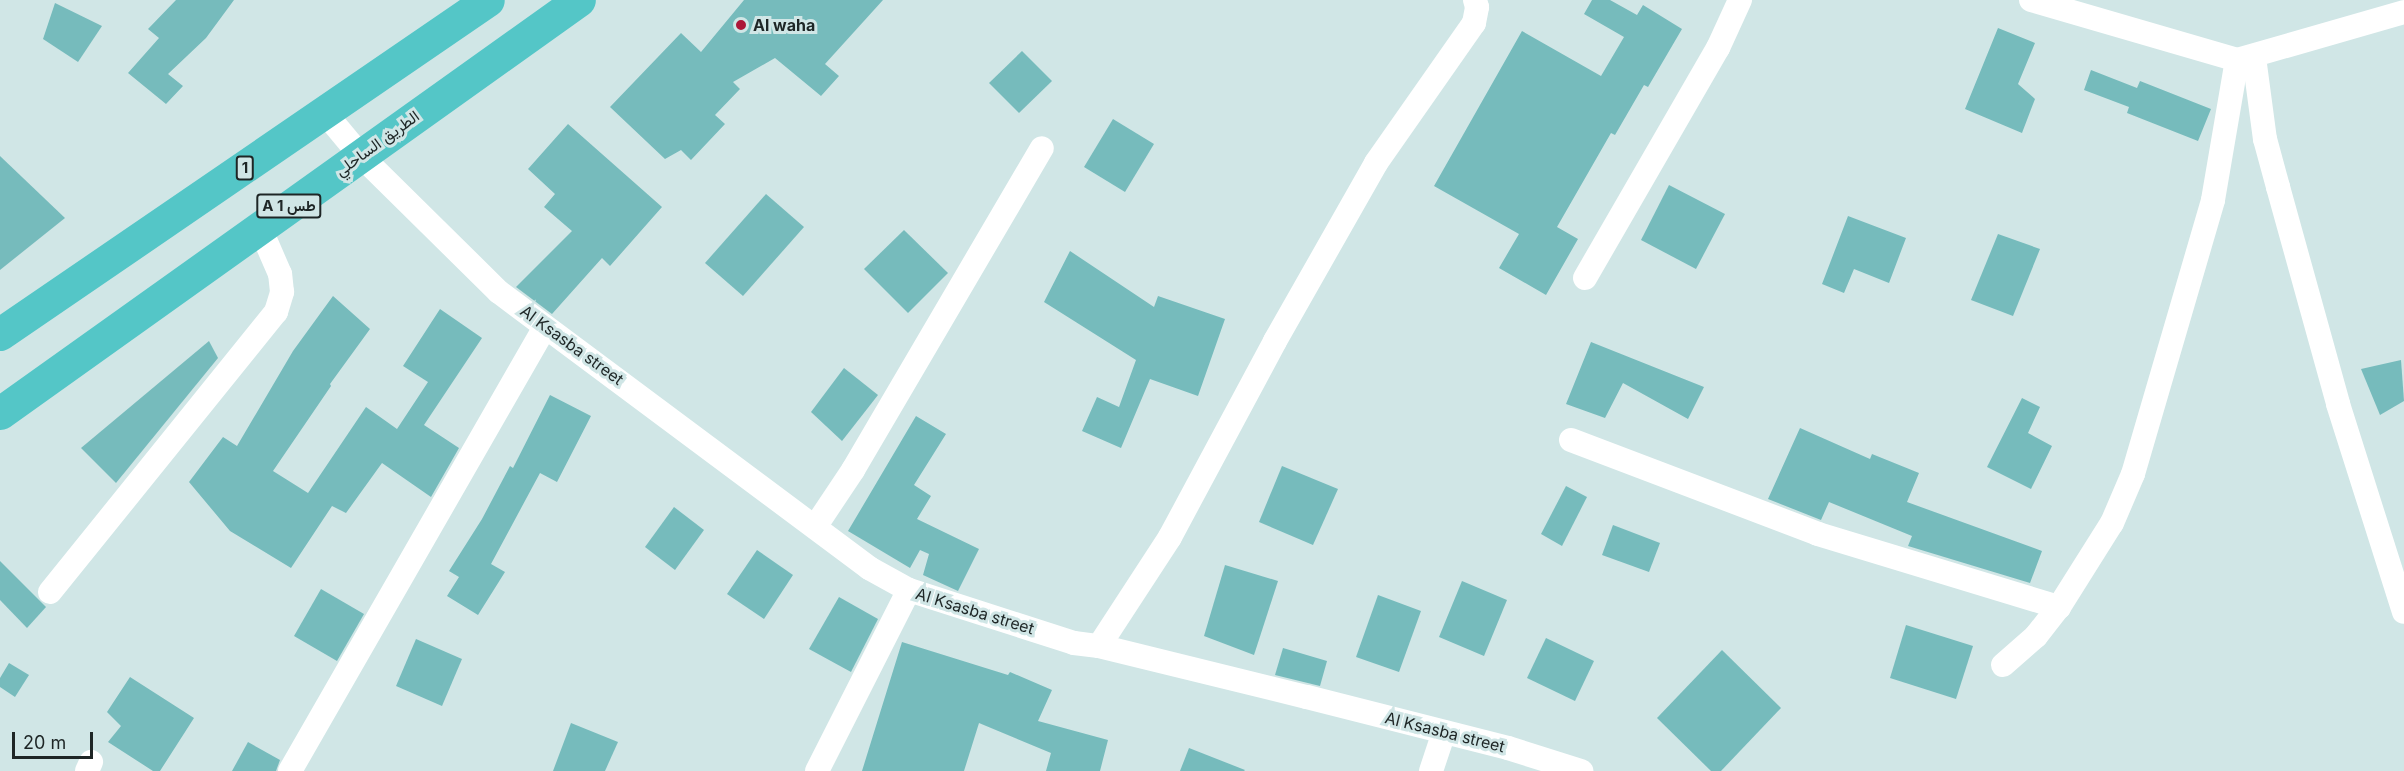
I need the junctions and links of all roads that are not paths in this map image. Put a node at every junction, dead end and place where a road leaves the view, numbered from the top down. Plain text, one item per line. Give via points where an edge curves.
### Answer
1 (488, 0) edge
2 (579, 0) edge
3 (1475, 0) edge
4 (1740, 0) edge
5 (2031, 0) edge
6 (2404, 12) edge
7 (2245, 58) junction
8 (325, 113) junction
9 (1042, 148) dead end
10 (360, 154) junction
11 (260, 228) junction
12 (1585, 278) dead end
13 (545, 327) junction
14 (0, 334) edge
15 (0, 413) edge
16 (1571, 440) dead end
17 (814, 527) junction
18 (909, 590) junction
19 (50, 592) dead end
20 (2059, 607) junction
21 (2404, 612) edge
22 (1099, 646) junction
23 (2002, 665) dead end
24 (1444, 732) junction
25 (290, 771) edge
26 (817, 771) edge
27 (1431, 771) edge
28 (1581, 771) edge

1 - 8 highway, 1
2 - 10 highway, الطريق الساحلي / A 1 طس
3 - 22 street via 1474,23 1376,163 1170,537
4 - 12 street via 1718,48
5 - 7 street
6 - 7 street
7 - 20 street via 2213,200 2133,474 2112,523
7 - 21 street via 2338,404
8 - 10 street, Al Ksasba street
8 - 14 highway, 1
9 - 17 street via 853,470
10 - 11 highway, الطريق الساحلي / A 1 طس
10 - 13 street, Al Ksasba street via 498,292
11 - 15 highway, الطريق الساحلي / A 1 طس
11 - 19 street via 280,274 282,292 276,312
13 - 17 street, Al Ksasba street
13 - 25 street
16 - 20 street via 1818,534
17 - 18 street, Al Ksasba street via 869,568
18 - 22 street, Al Ksasba street via 1074,643
18 - 26 street
20 - 23 street via 2036,636
22 - 24 street, Al Ksasba street
24 - 27 street
24 - 28 street, Al Ksasba street

